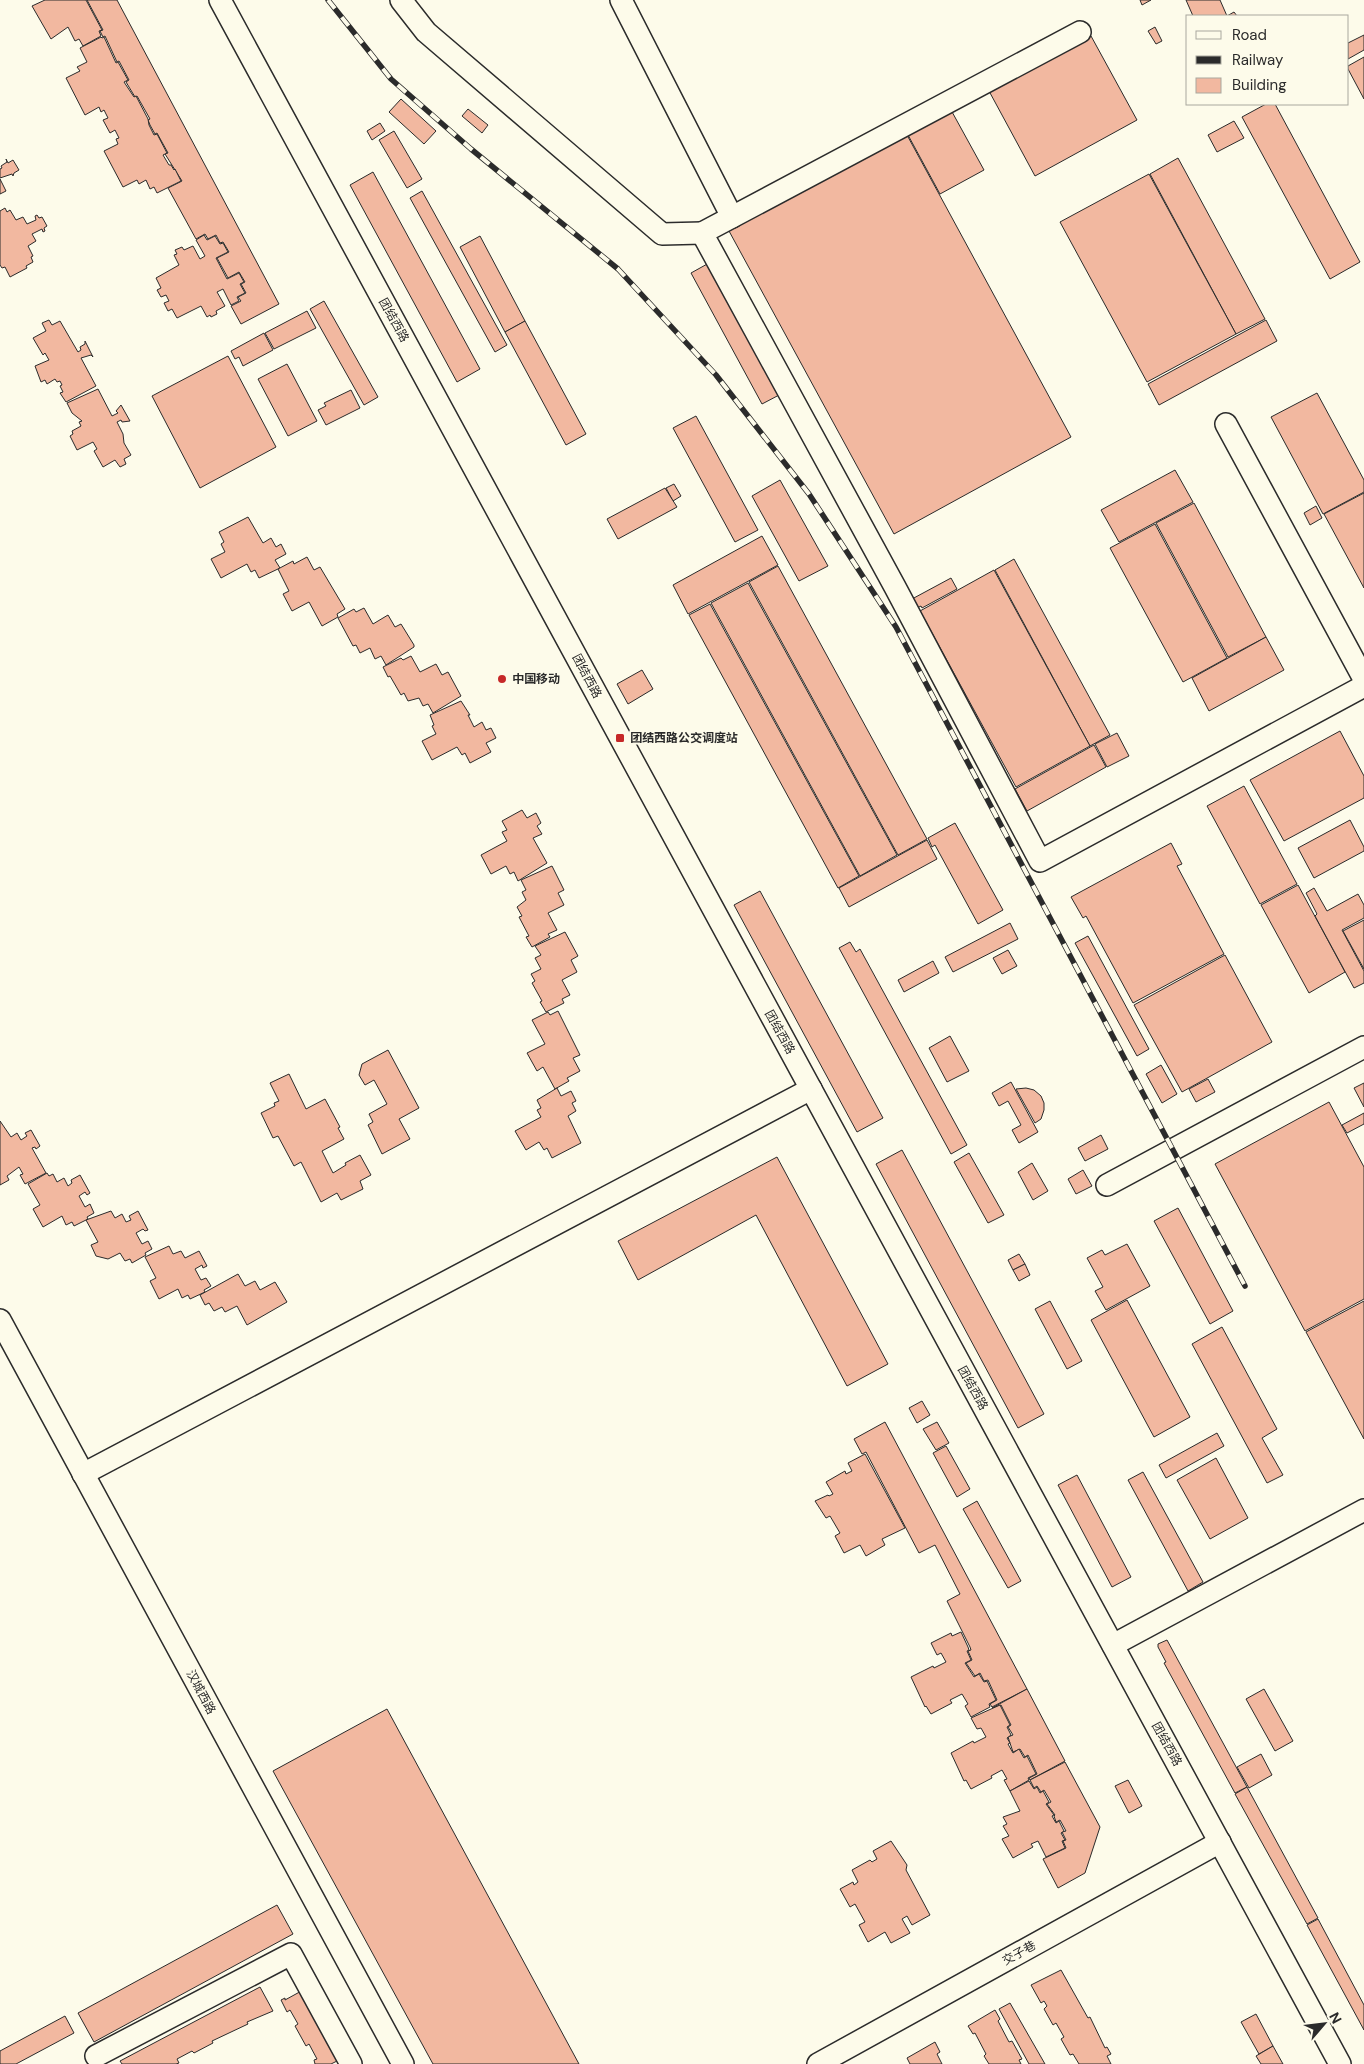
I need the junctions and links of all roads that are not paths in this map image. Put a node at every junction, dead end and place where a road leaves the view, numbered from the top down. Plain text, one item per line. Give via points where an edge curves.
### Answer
1 (220, 0) edge
2 (401, 0) edge
3 (621, 0) edge
4 (1080, 32) dead end
5 (732, 217) junction
6 (702, 234) junction
7 (1226, 424) dead end
8 (1364, 679) edge
9 (1364, 686) edge
10 (1364, 1047) edge
11 (811, 1089) junction
12 (1107, 1185) dead end
13 (0, 1320) edge
14 (83, 1474) junction
15 (1364, 1510) edge
16 (1113, 1645) junction
17 (1220, 1842) junction
18 (96, 2056) dead end
19 (351, 2064) edge
20 (403, 2064) edge
21 (818, 2064) edge
22 (1340, 2064) edge

1 - 11 street, 团结西路
2 - 6 street via 426,32 662,234
3 - 5 street
4 - 5 street
5 - 6 street
6 - 9 street via 1040,861
7 - 8 street
10 - 12 street
11 - 14 street
11 - 16 street, 团结西路
13 - 14 street, 汉城西路
14 - 20 street, 汉城西路
15 - 16 street
16 - 17 street, 团结西路
17 - 21 street, 交子巷
17 - 22 street, 团结西路
18 - 19 street via 291,1954

